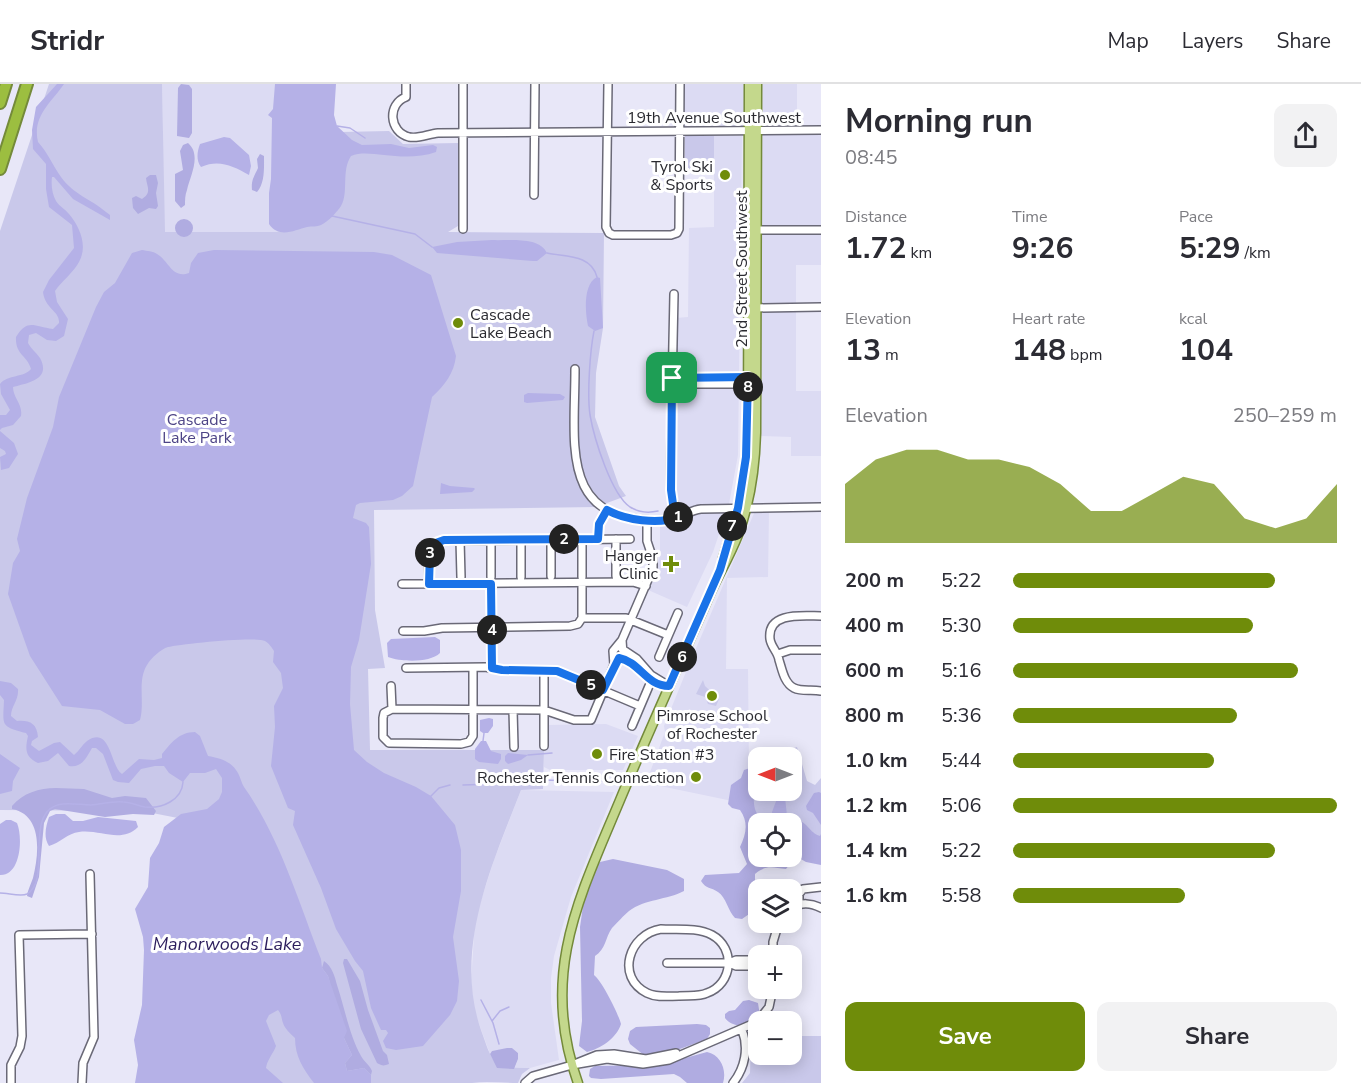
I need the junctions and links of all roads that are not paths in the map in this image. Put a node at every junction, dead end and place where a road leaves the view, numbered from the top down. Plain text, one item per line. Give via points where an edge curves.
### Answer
1 (6, 84) edge
2 (27, 84) edge
3 (406, 84) edge
4 (463, 84) edge
5 (535, 84) edge
6 (608, 84) edge
7 (680, 84) edge
8 (749, 84) edge
9 (756, 84) edge
10 (0, 103) edge
11 (753, 130) junction
12 (821, 130) edge
13 (680, 131) junction
14 (463, 132) junction
15 (535, 132) junction
16 (607, 132) junction
17 (0, 169) edge
18 (534, 195) dead end
19 (463, 230) dead end
20 (753, 230) junction
21 (821, 230) edge
22 (674, 294) dead end
23 (821, 307) edge
24 (752, 308) junction
25 (575, 369) dead end
26 (672, 381) junction
27 (751, 381) junction
28 (821, 507) edge
29 (742, 508) junction
30 (607, 510) junction
31 (679, 517) junction
32 (647, 520) junction
33 (551, 539) junction
34 (582, 539) junction
35 (598, 539) junction
36 (616, 539) junction
37 (630, 539) dead end
38 (460, 540) junction
39 (491, 540) junction
40 (521, 540) junction
41 (551, 576) dead end
42 (616, 576) dead end
43 (521, 577) dead end
44 (460, 578) dead end
45 (491, 580) junction
46 (582, 580) junction
47 (402, 584) dead end
48 (429, 584) junction
49 (646, 586) junction
50 (678, 613) dead end
51 (821, 616) edge
52 (582, 618) junction
53 (631, 619) junction
54 (492, 627) junction
55 (403, 631) dead end
56 (668, 635) junction
57 (821, 650) edge
58 (618, 653) junction
59 (778, 654) junction
60 (659, 657) dead end
61 (406, 668) dead end
62 (473, 668) junction
63 (492, 668) junction
64 (543, 670) junction
65 (392, 686) dead end
66 (649, 686) dead end
67 (669, 686) junction
68 (603, 690) junction
69 (821, 692) edge
70 (640, 706) junction
71 (392, 709) junction
72 (473, 710) junction
73 (513, 710) junction
74 (543, 710) junction
75 (632, 726) dead end
76 (544, 746) dead end
77 (514, 747) dead end
78 (90, 874) dead end
79 (821, 886) edge
80 (802, 890) edge
81 (802, 905) edge
82 (821, 908) edge
83 (92, 934) junction
84 (748, 960) edge
85 (667, 963) dead end
86 (729, 963) junction
87 (748, 966) edge
88 (771, 999) edge
89 (742, 1030) junction
90 (572, 1065) junction
91 (540, 1075) junction
92 (11, 1083) edge
93 (82, 1083) edge
94 (525, 1083) edge
95 (532, 1083) edge
96 (578, 1083) edge
97 (733, 1083) edge

1 - 10 highway
2 - 17 highway
3 - 14 street, 19th Avenue Southwest via 406,97 397,102 393,111 401,133 415,138
4 - 14 street
5 - 15 street
6 - 16 street
7 - 13 street
8 - 11 main road, 2nd Street Southwest
9 - 11 main road, 2nd Street Southwest
11 - 12 street, 19th Avenue Southwest
11 - 13 street, 19th Avenue Southwest
11 - 20 main road, 2nd Street Southwest
13 - 16 street, 19th Avenue Southwest
13 - 16 street via 679,230 674,234 643,235 613,235 607,230
14 - 15 street, 19th Avenue Southwest
14 - 19 street
15 - 16 street, 19th Avenue Southwest
15 - 18 street
20 - 21 street
20 - 24 main road, 2nd Street Southwest
22 - 26 street
23 - 24 street
24 - 27 main road, 2nd Street Southwest
25 - 30 street via 575,465 590,496
26 - 27 street
26 - 31 street via 671,490
27 - 29 main road, 2nd Street Southwest
28 - 29 street
29 - 31 street via 698,509
29 - 67 main road, 2nd Street Southwest via 720,570
30 - 32 street via 628,519
30 - 35 street via 599,524
31 - 32 street
32 - 49 street via 646,541 654,564
33 - 34 street
33 - 40 street
33 - 41 street
34 - 35 street
34 - 46 street
35 - 36 street
36 - 37 street
36 - 42 street
38 - 39 street
38 - 44 street
38 - 48 street via 433,544
39 - 40 street
39 - 45 street
40 - 43 street
45 - 46 street
45 - 48 street
45 - 54 street
46 - 49 street
46 - 52 street
47 - 48 street
49 - 53 street
50 - 56 street
51 - 59 street via 789,616 775,623 770,637
52 - 53 street
52 - 54 street via 570,626
53 - 56 street
53 - 58 street
54 - 55 street
54 - 63 street
56 - 60 street
57 - 59 street
58 - 67 street via 642,669 652,682
58 - 68 street
59 - 69 street via 791,686
61 - 62 street
62 - 63 street
62 - 72 street
63 - 64 street
64 - 68 street via 562,672
64 - 74 street
65 - 71 street
66 - 70 street
67 - 90 main road, 2nd Street Southwest via 578,902 566,952 563,988
68 - 70 street
68 - 74 street via 591,720 574,720
70 - 75 street
71 - 72 street
71 - 72 street via 383,715 383,735 386,742 395,744 467,743 473,736
72 - 73 street
73 - 74 street
73 - 77 street
74 - 76 street
78 - 83 street
79 - 80 street
81 - 82 street
83 - 92 street via 19,935 22,1036 12,1062
83 - 93 street via 94,1037 83,1063
84 - 86 street
85 - 86 street
86 - 86 street via 724,947 713,935 661,929 642,937 629,961 639,986 648,994 660,996 708,993 721,983
86 - 87 street
88 - 89 street via 757,1022
89 - 90 street via 651,1064 611,1059
89 - 97 street via 744,1062
90 - 91 street
90 - 96 main road, 2nd Street Southwest
91 - 94 street
91 - 95 street

